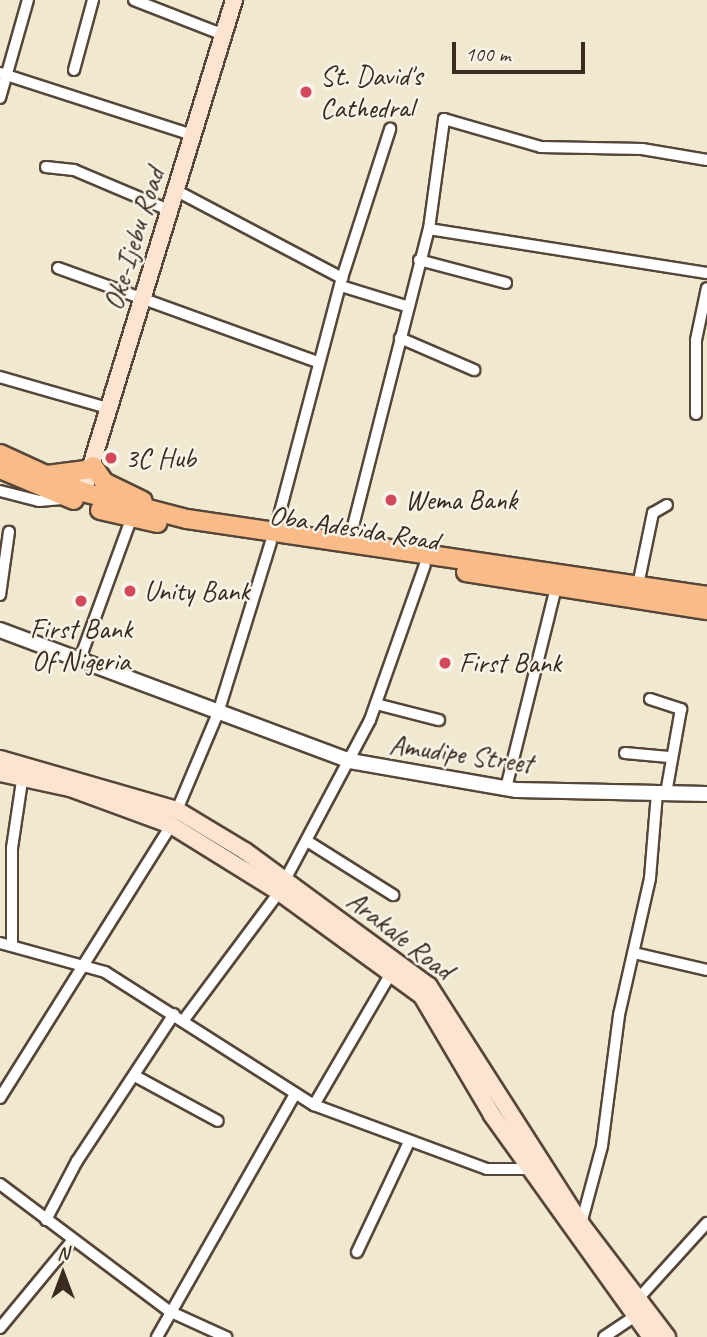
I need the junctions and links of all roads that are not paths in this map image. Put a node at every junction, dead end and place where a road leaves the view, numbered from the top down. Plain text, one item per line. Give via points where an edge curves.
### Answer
1 (28, 0) edge
2 (93, 0) edge
3 (134, 0) edge
4 (234, 0) edge
5 (224, 35) junction
6 (74, 70) dead end
7 (2, 73) edge
8 (0, 98) edge
9 (390, 129) dead end
10 (192, 135) junction
11 (707, 160) edge
12 (47, 167) dead end
13 (177, 191) junction
14 (171, 211) junction
15 (429, 229) junction
16 (419, 260) junction
17 (58, 268) dead end
18 (707, 273) edge
19 (341, 282) junction
20 (506, 283) dead end
21 (707, 288) edge
22 (145, 296) junction
23 (406, 306) junction
24 (400, 338) junction
25 (318, 362) junction
26 (474, 370) dead end
27 (0, 377) edge
28 (111, 409) junction
29 (696, 414) dead end
30 (0, 454) edge
31 (0, 468) edge
32 (93, 468) junction
33 (46, 475) junction
34 (0, 491) edge
35 (76, 495) junction
36 (667, 505) dead end
37 (161, 513) junction
38 (131, 519) junction
39 (9, 532) dead end
40 (273, 536) junction
41 (349, 542) junction
42 (425, 565) junction
43 (556, 587) junction
44 (636, 592) junction
45 (0, 595) edge
46 (707, 596) edge
47 (707, 610) edge
48 (0, 630) edge
49 (81, 656) junction
50 (650, 699) dead end
51 (376, 704) junction
52 (218, 713) junction
53 (439, 720) dead end
54 (625, 754) dead end
55 (669, 757) junction
56 (0, 759) edge
57 (350, 761) junction
58 (23, 771) junction
59 (0, 773) edge
60 (506, 788) junction
61 (661, 793) junction
62 (707, 794) edge
63 (174, 818) junction
64 (0, 830) edge
65 (13, 832) junction
66 (307, 841) junction
67 (282, 886) junction
68 (393, 895) dead end
69 (0, 943) edge
70 (12, 945) junction
71 (634, 953) junction
72 (84, 962) junction
73 (707, 970) edge
74 (391, 974) junction
75 (179, 1018) junction
76 (135, 1076) junction
77 (294, 1096) junction
78 (0, 1098) edge
79 (314, 1105) junction
80 (218, 1121) dead end
81 (409, 1142) junction
82 (537, 1168) junction
83 (0, 1184) edge
84 (46, 1220) junction
85 (707, 1223) edge
86 (581, 1224) junction
87 (72, 1241) junction
88 (357, 1252) dead end
89 (638, 1299) junction
90 (169, 1311) junction
91 (635, 1316) junction
92 (0, 1328) edge
93 (157, 1337) edge
94 (226, 1337) edge
95 (604, 1337) edge
96 (651, 1337) edge
97 (667, 1337) edge

1 - 7 street
2 - 6 street
3 - 5 street
4 - 5 main road, Oke-Ijebu Road
5 - 10 main road, Oke-Ijebu Road
7 - 8 street
7 - 10 street
9 - 19 street
10 - 13 main road, Oke-Ijebu Road
11 - 15 street via 642,149 541,147 444,119
12 - 14 street via 74,170
13 - 14 main road, Oke-Ijebu Road
13 - 19 street
14 - 22 main road, Oke-Ijebu Road
15 - 16 street
15 - 18 street
16 - 20 street
16 - 23 street
17 - 22 street
19 - 23 street
19 - 25 street
21 - 29 street via 696,340
22 - 25 street
22 - 28 main road, Oke-Ijebu Road
23 - 24 street
24 - 26 street
24 - 41 street
25 - 40 street
27 - 28 street
28 - 32 main road, Oke-Ijebu Road
30 - 33 main road
31 - 35 main road, Oba Adesida Road
32 - 33 main road
32 - 35 main road, Oke-Ijebu Road
32 - 37 main road via 104,482
33 - 35 main road
34 - 35 street via 39,501
35 - 37 main road, Oba Adesida Road
35 - 38 main road, Oba Adesida Road
36 - 44 street via 653,513
37 - 40 main road, Oba Adesida Road
38 - 40 main road, Oba Adesida Road
38 - 49 street
39 - 45 street
40 - 41 main road, Oba Adesida Road
40 - 42 main road, Oba Adesida Road
40 - 52 street
41 - 44 main road, Oba Adesida Road
42 - 43 main road, Oba Adesida Road
42 - 51 street
43 - 44 main road, Oba Adesida Road
43 - 60 street
44 - 46 main road, Oba Adesida Road
44 - 47 main road, Oba Adesida Road
48 - 49 street, Amudipe Street
49 - 52 street, Amudipe Street
50 - 55 street via 680,707
51 - 53 street
51 - 57 street
52 - 57 street, Amudipe Street
52 - 63 street
54 - 55 street
55 - 61 street
56 - 58 main road, Arakale Road
57 - 60 street, Amudipe Street
57 - 66 street
58 - 59 main road, Arakale Road
58 - 63 main road, Arakale Road
58 - 65 street
60 - 61 street, Amudipe Street
61 - 62 street, Amudipe Street
61 - 71 street
63 - 67 main road, Arakale Road
63 - 72 street
64 - 65 street
65 - 70 street
66 - 67 street
66 - 68 street
67 - 74 main road, Arakale Road
67 - 75 street
67 - 82 main road, Arakale Road via 429,986
69 - 70 street
70 - 72 street
71 - 73 street
71 - 86 street via 619,1015 602,1146
72 - 75 street
72 - 78 street
74 - 79 street
74 - 82 main road, Arakale Road via 434,1009
75 - 76 street
75 - 77 street
76 - 80 street
76 - 84 street via 77,1160
77 - 79 street
77 - 90 street
79 - 81 street
81 - 82 street via 487,1169
81 - 88 street
82 - 86 main road, Arakale Road
82 - 91 main road, Arakale Road
83 - 84 street
84 - 87 street
85 - 89 street
86 - 89 main road, Arakale Road
87 - 90 street
87 - 92 street
89 - 97 main road, Arakale Road
90 - 93 street
90 - 94 street
91 - 95 street
91 - 96 main road, Arakale Road

